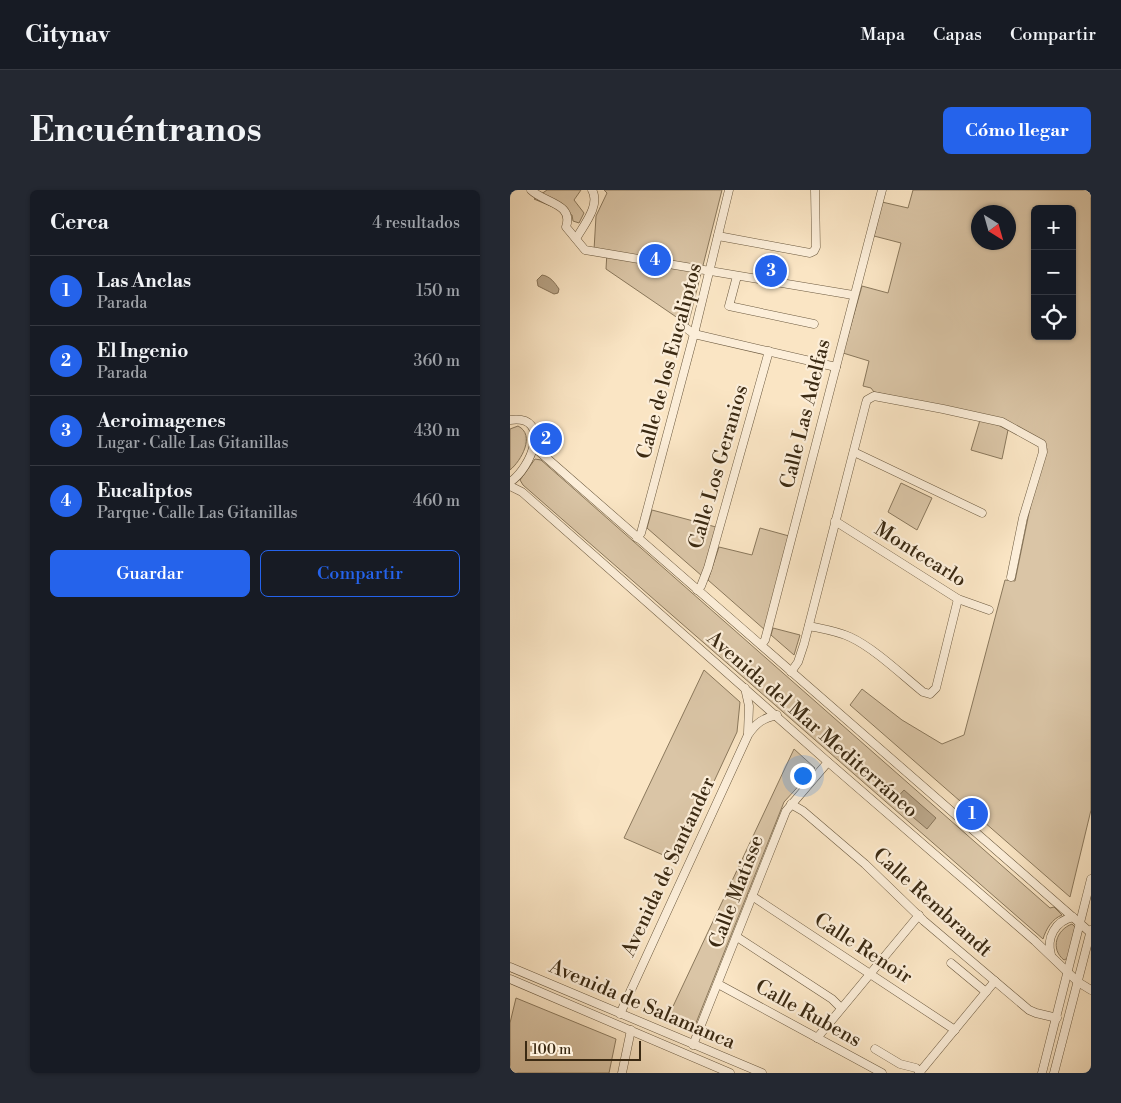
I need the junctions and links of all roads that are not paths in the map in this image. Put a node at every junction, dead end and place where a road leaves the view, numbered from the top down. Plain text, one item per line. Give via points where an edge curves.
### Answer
1 (531, 190) edge
2 (592, 190) edge
3 (729, 190) edge
4 (815, 190) edge
5 (882, 190) edge
6 (718, 236) junction
7 (576, 239) junction
8 (710, 272) junction
9 (737, 276) junction
10 (853, 295) junction
11 (814, 324) dead end
12 (686, 328) dead end
13 (694, 334) junction
14 (769, 351) junction
15 (836, 367) junction
16 (510, 420) edge
17 (534, 447) junction
18 (854, 452) junction
19 (510, 484) edge
20 (982, 513) dead end
21 (835, 521) junction
22 (637, 538) junction
23 (1011, 577) dead end
24 (697, 590) junction
25 (958, 599) junction
26 (989, 610) dead end
27 (808, 626) junction
28 (761, 645) junction
29 (791, 672) junction
30 (745, 687) junction
31 (777, 715) junction
32 (748, 735) junction
33 (828, 762) junction
34 (791, 804) junction
35 (1091, 879) edge
36 (752, 896) junction
37 (919, 915) junction
38 (1073, 917) junction
39 (1080, 923) junction
40 (1091, 932) edge
41 (737, 937) junction
42 (1051, 955) junction
43 (951, 963) dead end
44 (510, 967) edge
45 (1068, 972) junction
46 (871, 974) junction
47 (510, 980) edge
48 (995, 981) junction
49 (1078, 982) junction
50 (718, 984) junction
51 (1090, 987) edge
52 (986, 992) junction
53 (842, 1008) junction
54 (620, 1014) junction
55 (1057, 1018) junction
56 (631, 1030) junction
57 (955, 1030) junction
58 (817, 1038) junction
59 (694, 1045) junction
60 (875, 1049) dead end
61 (920, 1072) edge
62 (622, 1073) edge
63 (730, 1073) edge
64 (762, 1073) edge
65 (882, 1073) edge
66 (1042, 1073) edge
67 (1054, 1073) edge

1 - 7 street via 567,213 566,227
2 - 7 street via 594,206
3 - 6 street, Calle de los Eucaliptos
4 - 6 street via 814,252
5 - 10 street, Calle Las Adelfas
6 - 8 street, Calle de los Eucaliptos
7 - 8 street via 585,250 601,254
8 - 9 street
8 - 13 street, Calle de los Eucaliptos
9 - 10 street
9 - 11 street via 729,306
10 - 15 street, Calle Las Adelfas
12 - 13 street
13 - 14 street
13 - 22 street, Calle de los Eucaliptos via 641,533
14 - 15 street
14 - 24 street, Calle Los Geranios via 708,568
15 - 28 street, Calle Las Adelfas
16 - 17 street via 522,421 532,428
17 - 19 street via 528,461
17 - 22 street, Avenida del Mar Mediterráneo
18 - 20 street
18 - 21 street
18 - 23 street via 866,403 874,396 1002,422 1040,443 1043,452 1023,518
19 - 30 street, Avenida del Mar Mediterráneo
21 - 25 street, Montecarlo
21 - 27 street
22 - 24 street, Avenida del Mar Mediterráneo
24 - 28 street, Avenida del Mar Mediterráneo
25 - 26 street, Montecarlo
25 - 27 street via 936,688 930,694 851,637
27 - 29 street via 798,662
28 - 29 street, Avenida del Mar Mediterráneo
29 - 38 street, Avenida del Mar Mediterráneo
30 - 31 street, Avenida del Mar Mediterráneo
30 - 32 street, Avenida de Santander via 749,706
31 - 32 street, Avenida de Santander via 757,723
31 - 33 street, Avenida del Mar Mediterráneo
32 - 54 street, Avenida de Santander
33 - 34 street, Calle Matisse
33 - 42 street, Avenida del Mar Mediterráneo
34 - 36 street, Calle Matisse
34 - 37 street, Calle Rembrandt via 865,864
35 - 39 street
36 - 41 street, Calle Matisse
36 - 46 street, Calle Renoir
37 - 46 street
37 - 48 street, Calle Rembrandt
38 - 39 street, Avenida del Mar Mediterráneo
38 - 42 street via 1062,922 1052,933
39 - 40 street, Avenida del Mar Mediterráneo
39 - 45 street
40 - 49 street
41 - 50 street, Calle Matisse
41 - 53 street
42 - 45 street, Avenida del Mar Mediterráneo
43 - 52 street
44 - 54 street, Avenida de Salamanca
45 - 49 street, Avenida del Mar Mediterráneo
45 - 55 street
46 - 53 street
46 - 57 street, Calle Renoir
47 - 56 street, Avenida de Salamanca
48 - 52 street
48 - 55 street, Calle Rembrandt via 1029,1010
49 - 51 street, Avenida del Mar Mediterráneo
49 - 67 street
50 - 58 street, Calle Rubens
50 - 59 street, Calle Matisse
52 - 57 street
53 - 58 street
54 - 59 street, Avenida de Salamanca
55 - 66 street
56 - 62 street
56 - 63 street, Avenida de Salamanca
57 - 61 street
58 - 65 street, Calle Rubens
59 - 64 street, Avenida de Salamanca
60 - 61 street

